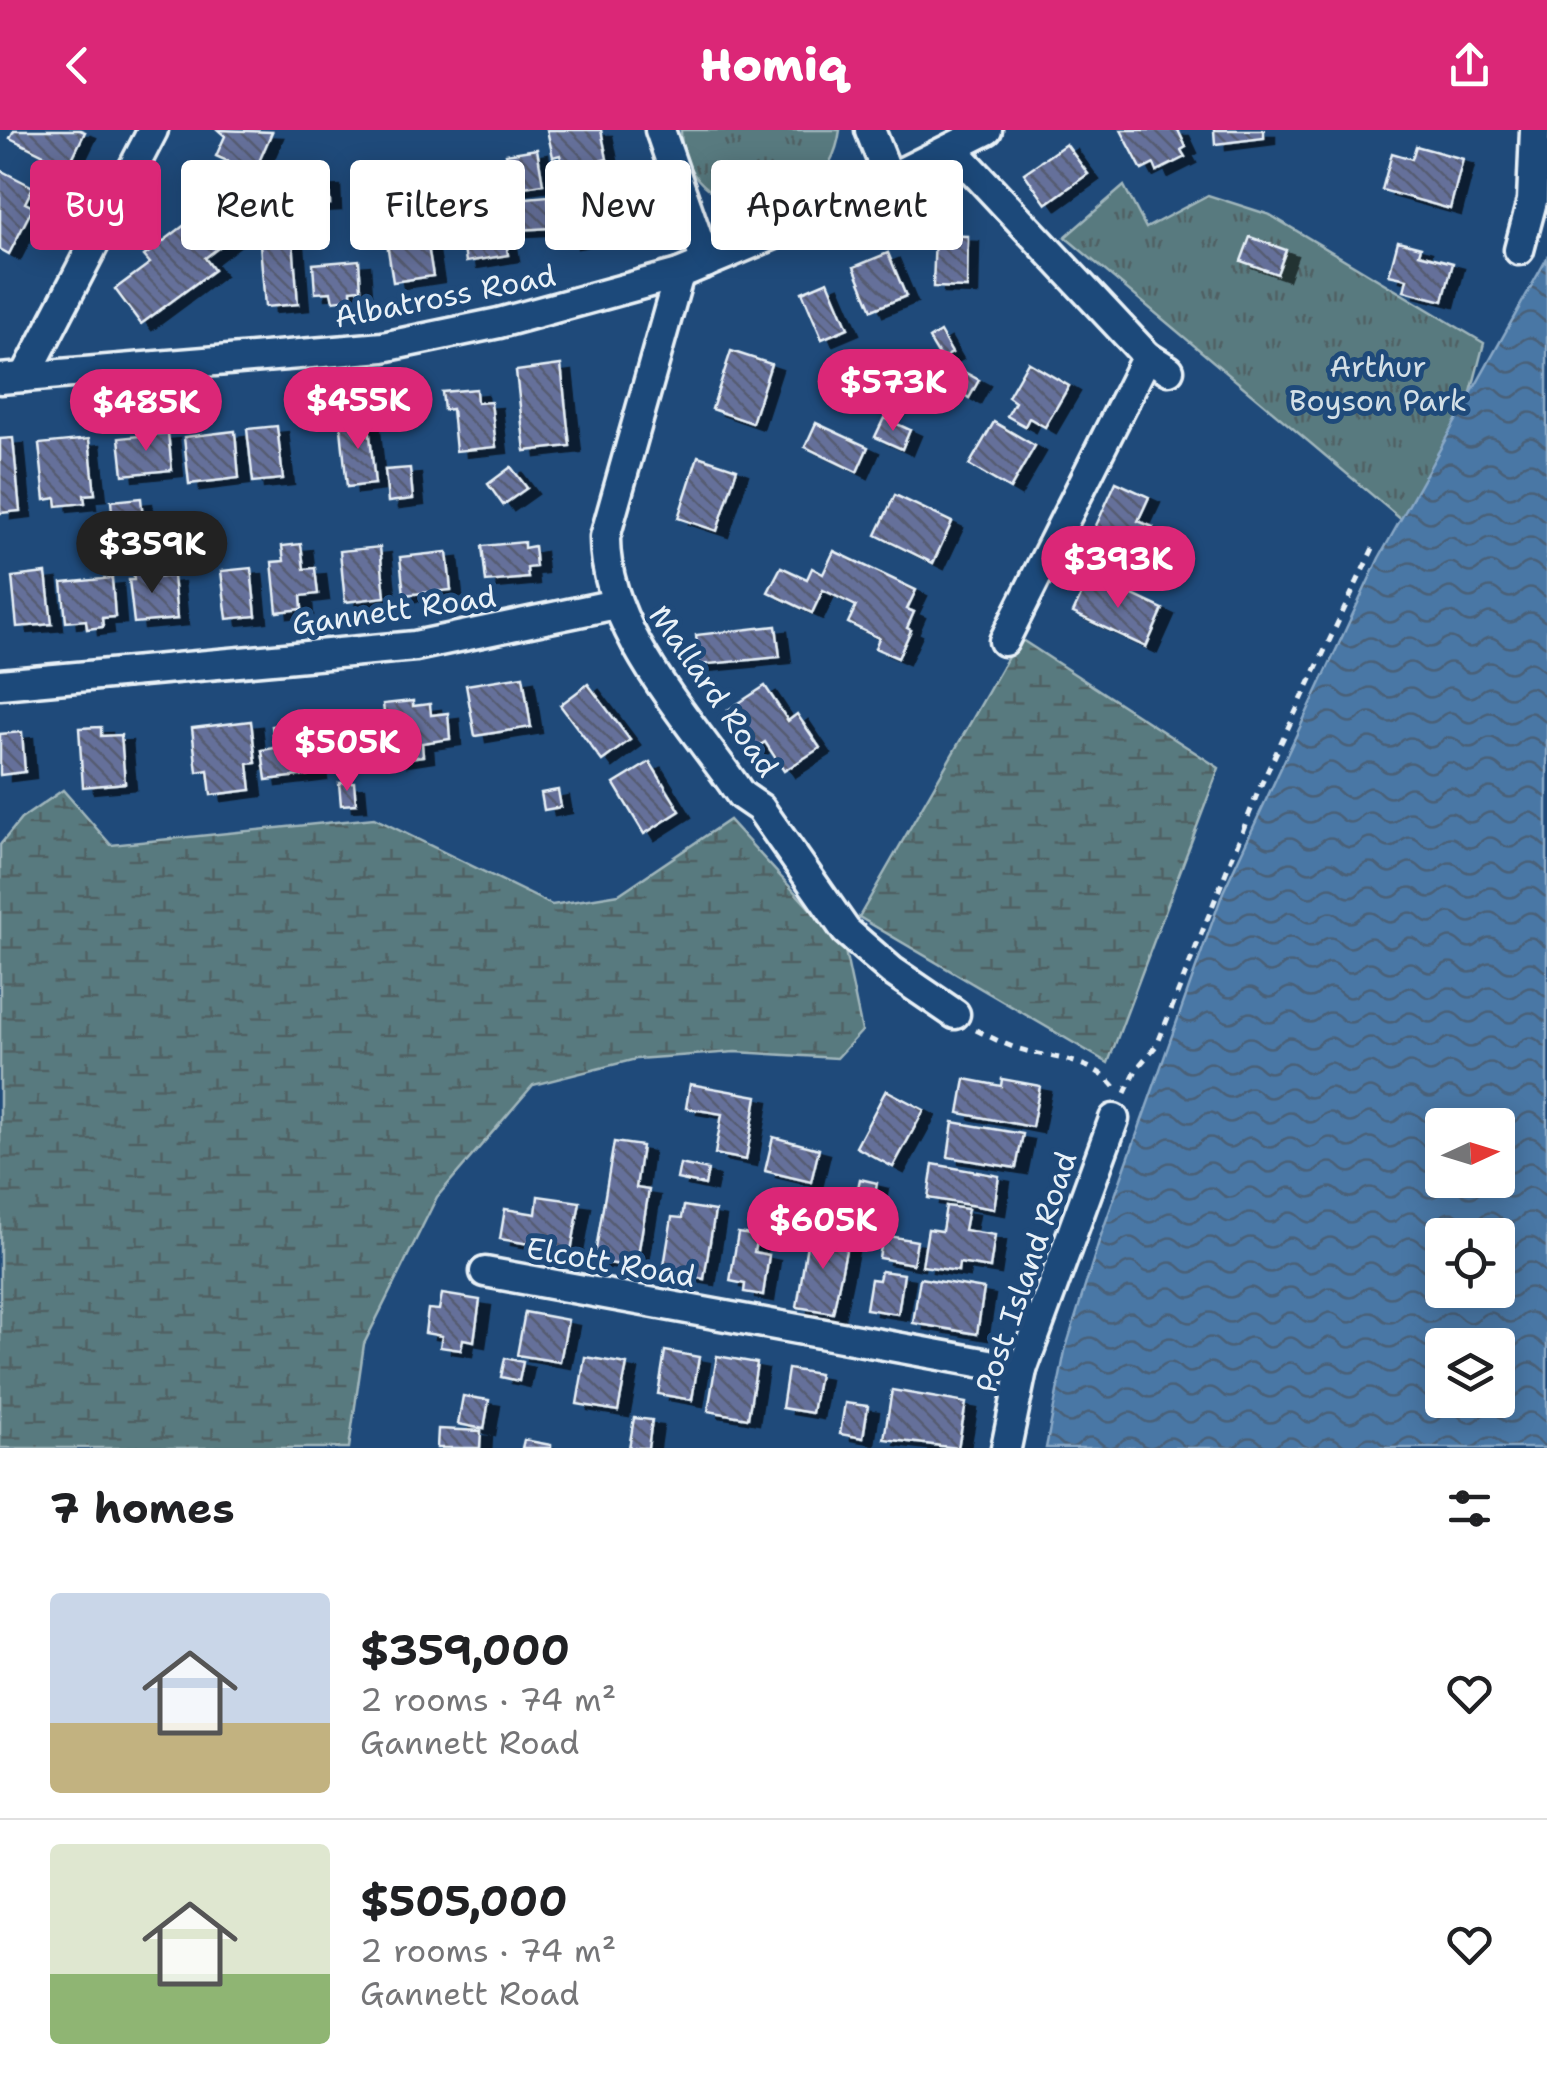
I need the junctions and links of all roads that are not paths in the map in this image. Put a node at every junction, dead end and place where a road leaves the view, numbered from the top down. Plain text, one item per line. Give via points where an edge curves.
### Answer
1 (153, 130) edge
2 (660, 130) edge
3 (870, 130) edge
4 (987, 130) edge
5 (1536, 130) edge
6 (952, 148) junction
7 (882, 160) edge
8 (929, 160) edge
9 (735, 250) edge
10 (1518, 250) dead end
11 (706, 263) junction
12 (680, 274) junction
13 (13, 378) edge
14 (616, 604) junction
15 (1004, 640) dead end
16 (0, 684) edge
17 (954, 1014) road end
18 (1114, 1119) dead end
19 (484, 1272) dead end
20 (1022, 1370) junction
21 (1006, 1448) edge

1 - 13 street
2 - 11 street
3 - 7 street
4 - 6 street, Albatross Road
5 - 10 street via 1532,202
6 - 8 street, Albatross Road
6 - 15 street via 1158,363
9 - 11 street, Albatross Road
11 - 12 street, Albatross Road
12 - 13 street, Albatross Road via 383,347
12 - 14 street, Mallard Road via 605,536
14 - 16 street, Gannett Road via 415,646
14 - 17 street, Mallard Road via 741,795 760,808 846,931
18 - 20 street, Post Island Road
19 - 20 street, Elcott Road
20 - 21 street, Post Island Road

